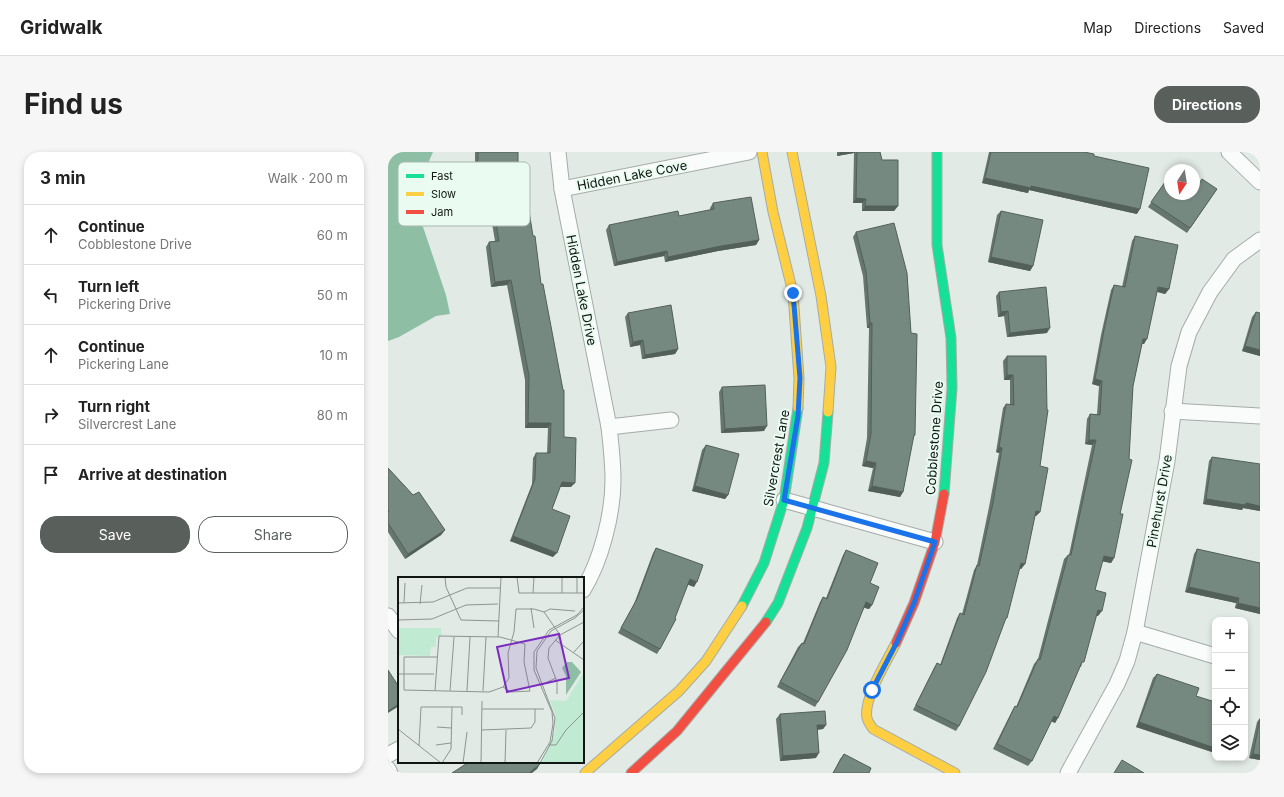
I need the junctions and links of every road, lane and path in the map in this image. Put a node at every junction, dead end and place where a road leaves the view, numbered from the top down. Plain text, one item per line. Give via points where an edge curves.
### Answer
1 (558, 152) edge
2 (749, 152) edge
3 (762, 152) edge
4 (792, 152) edge
5 (937, 152) edge
6 (1229, 152) edge
7 (1260, 182) edge
8 (562, 189) junction
9 (1260, 240) edge
10 (1172, 411) junction
11 (1260, 416) edge
12 (671, 420) dead end
13 (609, 427) junction
14 (784, 500) junction
15 (812, 508) junction
16 (935, 542) junction
17 (584, 588) edge
18 (388, 616) edge
19 (398, 630) edge
20 (1135, 632) junction
21 (1212, 655) edge
22 (398, 750) edge
23 (388, 755) edge
24 (388, 769) edge
25 (390, 773) edge
26 (585, 773) edge
27 (630, 773) edge
28 (955, 773) edge
29 (1068, 773) edge

1 - 8 street, Hidden Lake Drive
2 - 8 street, Hidden Lake Cove
3 - 14 street, Silvercrest Lane via 773,212 793,293 800,378 798,416
4 - 15 street via 821,296 831,367 824,463
5 - 16 street, Cobblestone Drive via 938,245 951,338 952,388 944,493
6 - 7 street
8 - 13 street, Hidden Lake Drive
9 - 10 street, Pinehurst Drive via 1234,259 1210,292 1189,332 1179,366
10 - 11 street
10 - 20 street, Pinehurst Drive via 1167,461
12 - 13 street
13 - 17 street, Hidden Lake Drive via 613,482 610,511 600,553
14 - 15 street
14 - 26 street, Silvercrest Lane via 764,563 739,612 706,661 679,691
15 - 16 street
15 - 27 street via 807,528 778,603 766,622 677,731
16 - 28 street, Cobblestone Drive via 914,603 872,690 866,711 873,729
18 - 19 street
20 - 21 street
20 - 29 street, Pinehurst Drive via 1117,684
22 - 23 street
24 - 25 street

